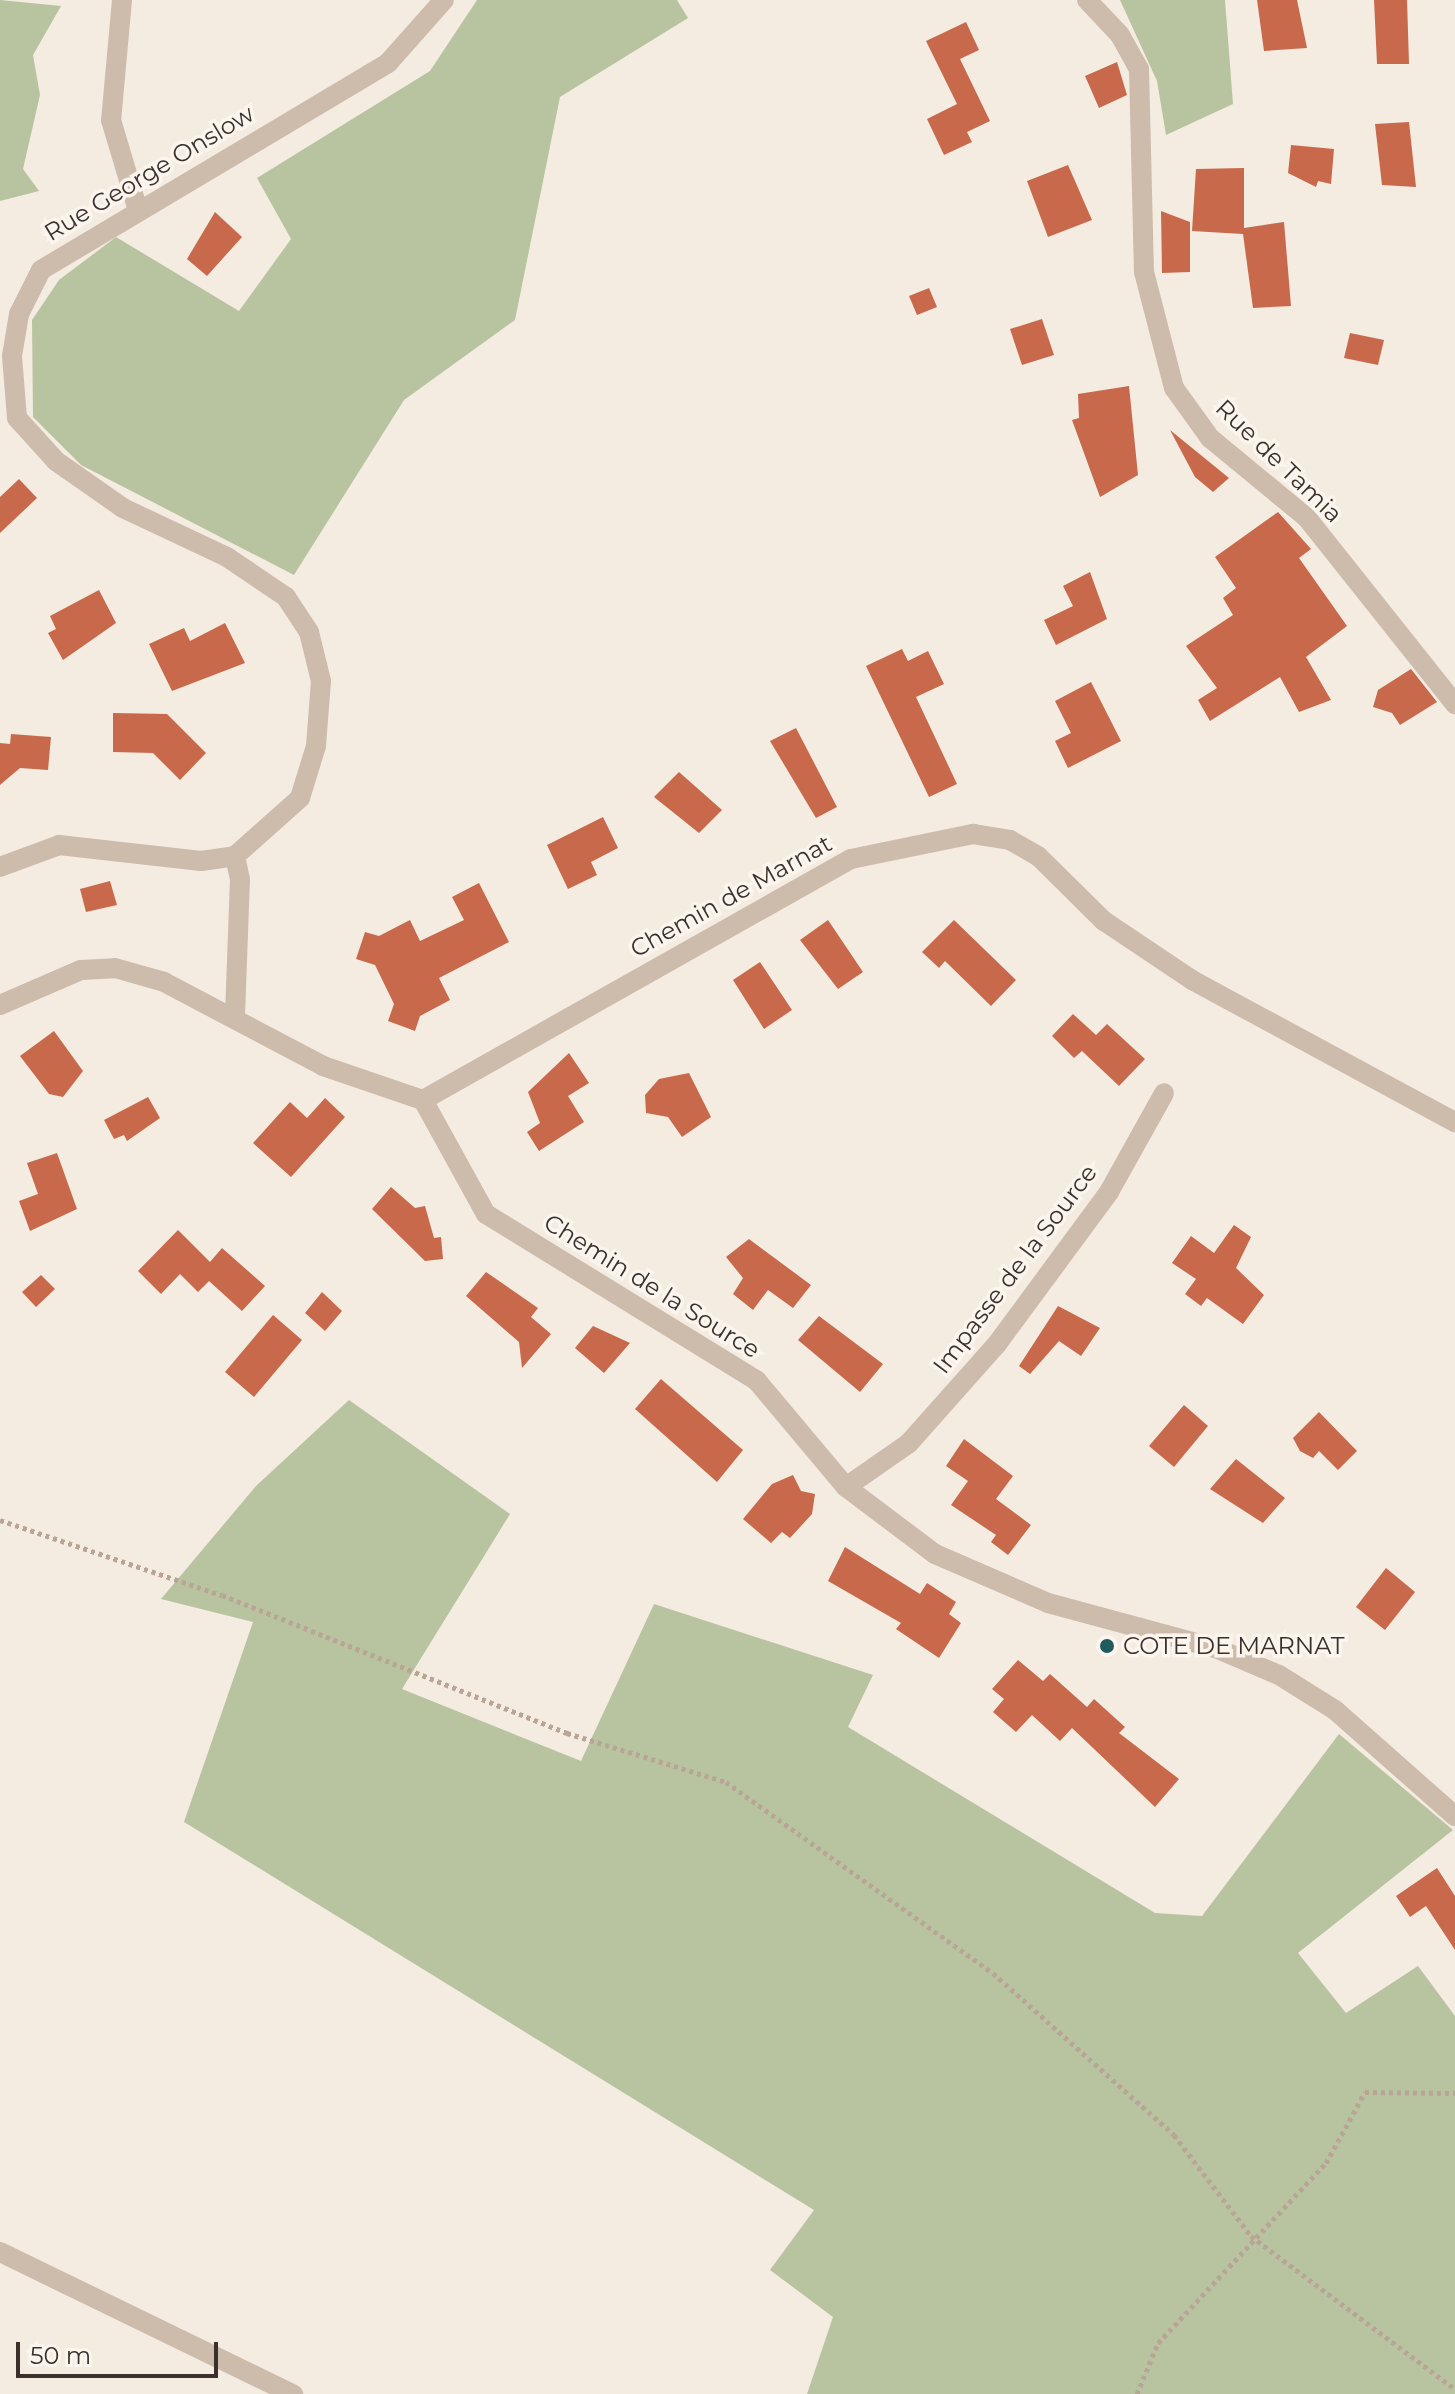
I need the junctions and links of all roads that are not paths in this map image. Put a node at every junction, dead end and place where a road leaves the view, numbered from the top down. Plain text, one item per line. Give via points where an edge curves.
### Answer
1 (122, 0) edge
2 (444, 0) edge
3 (1087, 0) edge
4 (137, 207) junction
5 (9, 422) edge
6 (1455, 704) edge
7 (235, 856) junction
8 (0, 867) edge
9 (0, 1005) edge
10 (235, 1016) junction
11 (1164, 1093) dead end
12 (423, 1100) junction
13 (1455, 1122) edge
14 (846, 1487) junction
15 (1455, 1816) edge
16 (0, 2254) edge
17 (293, 2394) edge

1 - 4 street via 111,120
2 - 4 street, Rue George Onslow via 388,63
3 - 6 street, Rue de Tamia via 1120,35 1139,69 1144,272 1174,388 1210,438 1307,518
4 - 5 street, Rue George Onslow via 41,270 19,314
5 - 7 street, Rue George Onslow via 123,508 227,557 286,597 309,632 321,681 316,746 300,798
7 - 8 street via 201,861 59,845
7 - 10 street via 240,879
9 - 10 street via 81,970 115,968 164,982
10 - 12 street via 323,1066
11 - 14 street, Impasse de la Source via 1109,1192 997,1344 909,1443
12 - 13 street, Chemin de Marnat via 851,859 973,834 1010,840 1038,856 1104,921 1192,980
12 - 14 street, Chemin de la Source via 486,1214 757,1381
14 - 15 street, Chemin de la Source via 935,1554 991,1582 1218,1649 1279,1675 1335,1710
16 - 17 street

